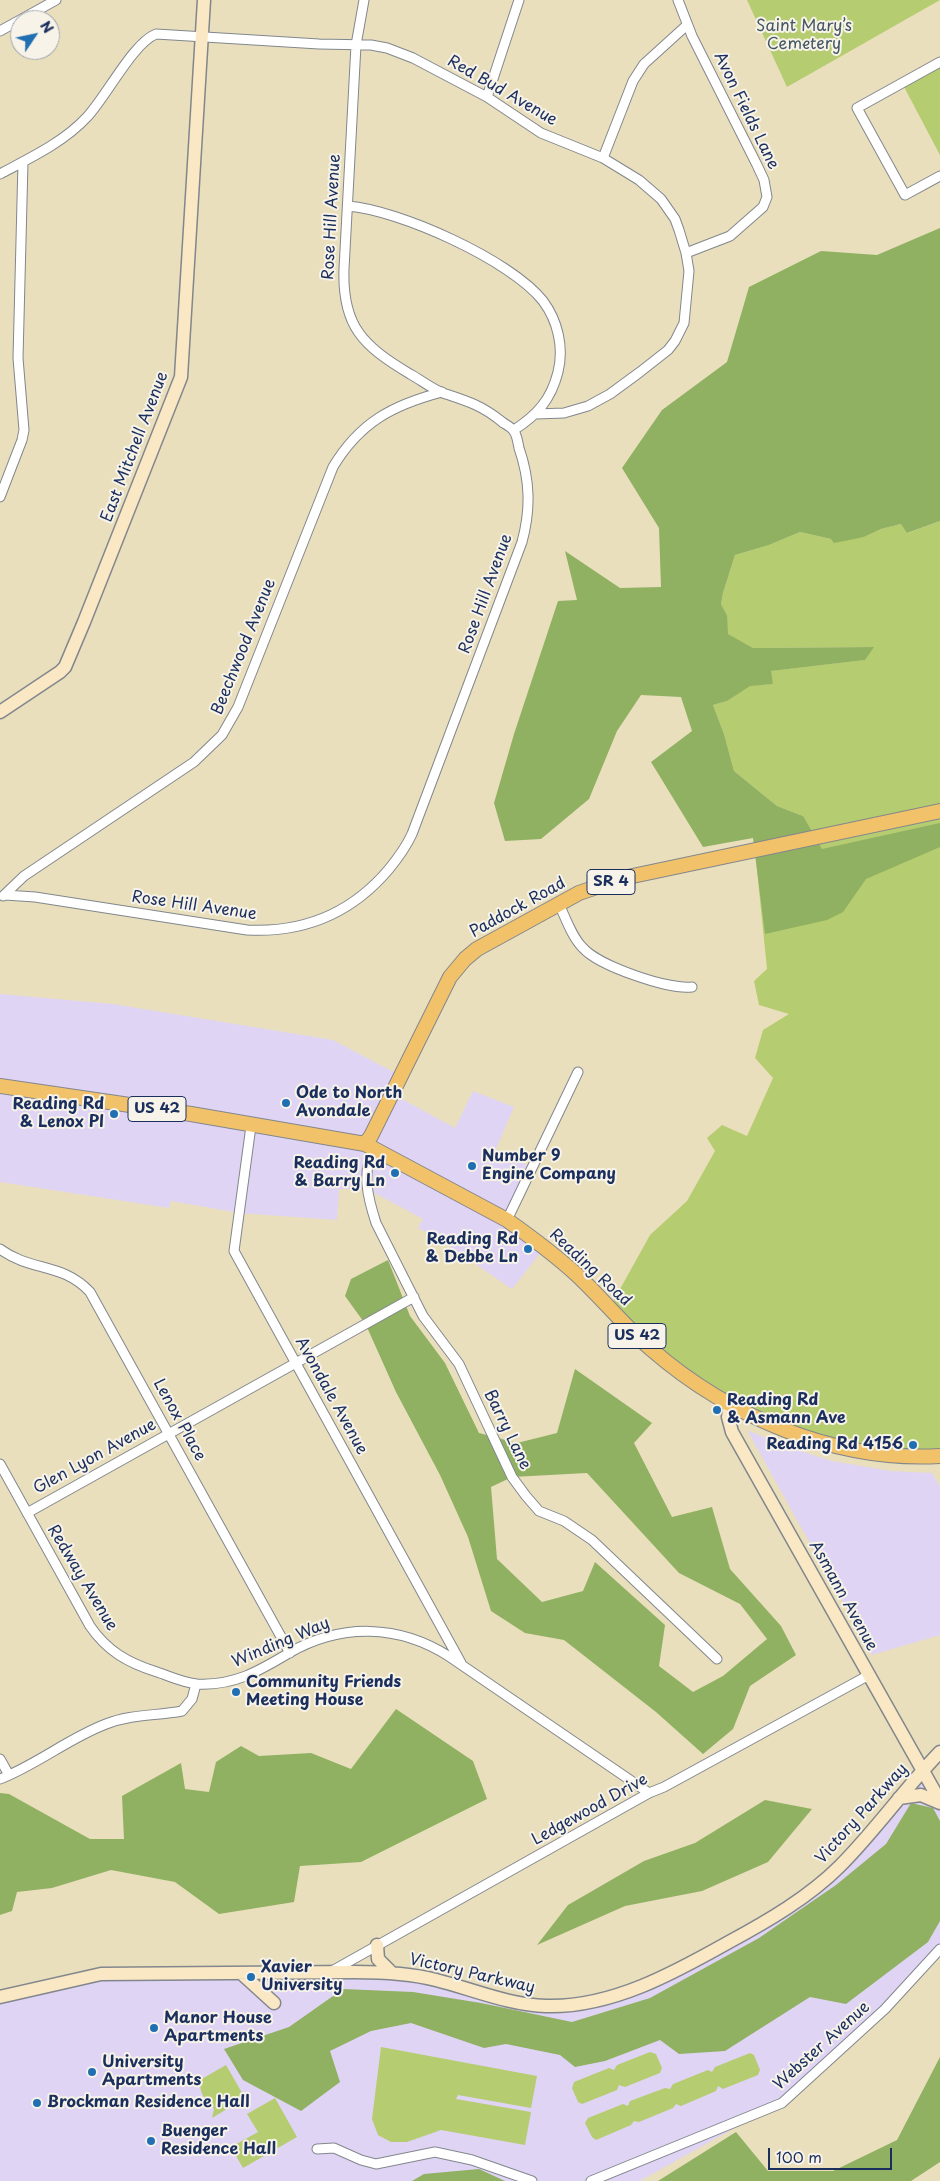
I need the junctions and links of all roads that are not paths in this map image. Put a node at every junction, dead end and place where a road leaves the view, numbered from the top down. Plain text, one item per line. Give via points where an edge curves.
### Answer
1 (56, 0) edge
2 (204, 0) edge
3 (364, 0) edge
4 (519, 0) edge
5 (678, 0) edge
6 (38, 10) edge
7 (687, 25) junction
8 (202, 36) junction
9 (356, 45) junction
10 (940, 62) edge
11 (487, 97) junction
12 (603, 158) junction
13 (23, 162) junction
14 (0, 174) edge
15 (940, 176) edge
16 (348, 206) junction
17 (686, 253) junction
18 (442, 392) junction
19 (536, 414) junction
20 (514, 430) junction
21 (0, 497) edge
22 (0, 712) edge
23 (940, 811) edge
24 (2, 896) edge
25 (558, 904) junction
26 (692, 987) dead end
27 (578, 1072) dead end
28 (0, 1086) edge
29 (251, 1126) junction
30 (370, 1146) junction
31 (507, 1220) junction
32 (0, 1249) edge
33 (414, 1297) junction
34 (296, 1362) junction
35 (730, 1404) junction
36 (169, 1433) junction
37 (940, 1456) edge
38 (0, 1464) edge
39 (27, 1513) junction
40 (290, 1653) junction
41 (717, 1659) dead end
42 (462, 1666) junction
43 (869, 1675) junction
44 (196, 1684) junction
45 (940, 1752) edge
46 (0, 1759) edge
47 (922, 1770) junction
48 (10, 1775) junction
49 (0, 1779) edge
50 (649, 1793) junction
51 (899, 1798) junction
52 (940, 1802) edge
53 (377, 1945) junction
54 (940, 1949) edge
55 (327, 1973) junction
56 (392, 1973) junction
57 (240, 1974) junction
58 (0, 1997) edge
59 (274, 2003) dead end
60 (317, 2149) dead end
61 (532, 2181) edge
62 (591, 2181) edge

1 - 6 street
2 - 8 street, East Mitchell Avenue
3 - 9 street, Rose Hill Avenue
4 - 11 street
5 - 7 street, Avon Fields Lane
7 - 12 street via 644,64 633,81
7 - 17 street, Avon Fields Lane via 764,180 767,197 763,207 730,236
8 - 9 street, Red Bud Avenue
8 - 13 street, Red Bud Avenue via 161,34 149,37 88,116 65,136
8 - 22 street, East Mitchell Avenue via 181,377 65,667
9 - 11 street, Red Bud Avenue via 402,53
9 - 16 street, Rose Hill Avenue
10 - 15 street via 858,108 905,196
11 - 12 street, Red Bud Avenue via 541,133
12 - 17 street, Red Bud Avenue via 639,180 661,199 675,219
13 - 14 street, Red Bud Avenue
13 - 21 street via 18,358 24,430
16 - 18 street, Rose Hill Avenue via 343,286 352,323 374,350
16 - 19 street via 396,217 449,238 536,292 555,321 561,356 550,397
17 - 19 street, Red Bud Avenue via 688,289 684,323 668,350 610,394 588,406 564,413
18 - 20 street, Rose Hill Avenue via 483,407
18 - 24 street, Beechwood Avenue via 381,415 362,429 341,453 333,466 238,707 222,735 194,762 24,876
19 - 20 street
20 - 24 street, Rose Hill Avenue via 529,492 522,542 409,839 369,891 320,921 267,931 44,899
23 - 25 main road, Paddock Road / SR 4 via 623,878
25 - 26 street via 577,940 599,961 640,977 682,988
25 - 30 main road, Paddock Road / SR 4 via 477,949 456,969 371,1136
27 - 31 street
28 - 29 main road, Reading Road / US 42
29 - 30 main road, Reading Road / US 42
29 - 34 street, Avondale Avenue via 234,1251
30 - 31 main road, Reading Road / US 42
30 - 33 street, Barry Lane via 367,1190 371,1208
31 - 35 main road, Reading Road / US 42 via 576,1274 652,1350
32 - 36 street, Lenox Place via 21,1261 62,1272 82,1284 95,1300
33 - 34 street, Glen Lyon Avenue
33 - 41 street, Barry Lane via 431,1328 459,1364 512,1478 526,1496 539,1511 564,1520 592,1540
34 - 36 street, Glen Lyon Avenue
34 - 42 street, Avondale Avenue
35 - 37 main road, Reading Road / US 42 via 776,1426 821,1442 894,1455
35 - 43 street, Asmann Avenue via 728,1417 732,1432
36 - 39 street, Glen Lyon Avenue
36 - 40 street, Lenox Place
38 - 39 street, Redway Avenue
39 - 44 street, Redway Avenue via 90,1626 107,1647 139,1666
40 - 42 street, Winding Way via 329,1636 378,1630 423,1642
40 - 44 street, Winding Way via 244,1678
42 - 50 street, Winding Way
43 - 47 street, Asmann Avenue
43 - 50 street, Ledgewood Drive
44 - 48 street via 192,1699 182,1711 136,1715 106,1723
45 - 47 street, Victory Parkway
46 - 48 street
47 - 51 street, Victory Parkway
47 - 52 street, Asmann Avenue
48 - 49 street
50 - 53 street, Ledgewood Drive
51 - 52 street via 921,1795
51 - 56 street, Victory Parkway via 840,1866 805,1895 763,1923 671,1974 610,1997 560,2007 534,2005
53 - 55 street, Ledgewood Drive
53 - 56 street via 378,1959
54 - 62 street, Webster Avenue via 885,2009 782,2103
55 - 56 street, Victory Parkway
55 - 57 street, Victory Parkway
57 - 58 street, Victory Parkway via 101,1974
57 - 59 street
60 - 61 street via 334,2148 376,2164 435,2152 472,2160

